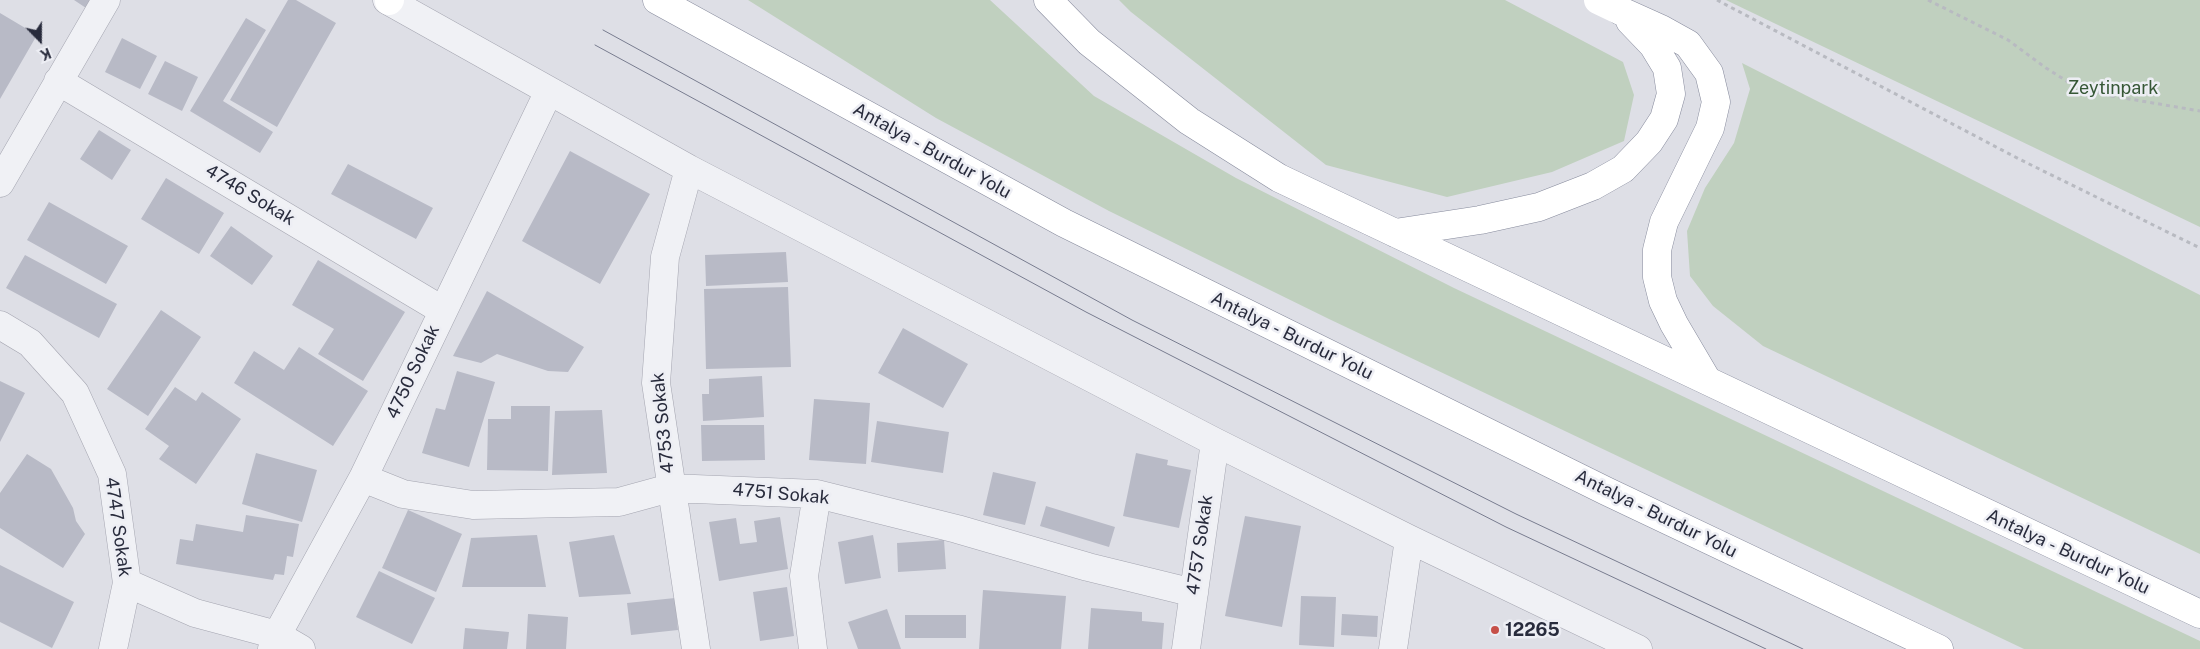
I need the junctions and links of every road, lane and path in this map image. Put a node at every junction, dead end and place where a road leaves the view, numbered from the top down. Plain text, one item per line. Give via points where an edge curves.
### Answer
1 (106, 0) edge
2 (389, 0) edge
3 (657, 0) edge
4 (1048, 0) edge
5 (1717, 0) edge
6 (1928, 0) edge
7 (1610, 6) edge
8 (58, 81) junction
9 (549, 91) junction
10 (2200, 111) edge
11 (689, 169) junction
12 (0, 183) edge
13 (1395, 233) junction
14 (2200, 248) edge
15 (442, 310) junction
16 (0, 325) edge
17 (1707, 380) junction
18 (1215, 442) junction
19 (363, 478) junction
20 (670, 488) junction
21 (817, 494) junction
22 (1409, 539) junction
23 (127, 583) junction
24 (1194, 593) junction
25 (2200, 614) edge
26 (274, 642) edge
27 (113, 649) edge
28 (301, 649) edge
29 (696, 649) edge
30 (813, 649) edge
31 (1186, 649) edge
32 (1393, 649) edge
33 (1638, 649) edge
34 (1940, 649) edge

1 - 8 street
2 - 9 street
3 - 34 highway, Antalya - Burdur Yolu via 1064,223 1597,487
4 - 13 highway, Antalya - Burdur Yolu via 1089,42 1190,121 1280,178
5 - 14 path via 2019,159
6 - 10 path via 2008,40 2076,88
7 - 13 highway via 1653,45 1667,68 1671,94 1664,119 1650,142 1623,168 1593,186 1539,207
7 - 17 highway via 1688,44 1709,73 1716,102 1710,128 1664,222 1657,250 1657,277 1663,301
8 - 12 street
8 - 15 street, 4746 Sokak
9 - 11 street
9 - 15 street, 4750 Sokak
11 - 18 street
11 - 20 street, 4753 Sokak via 665,257 656,383
13 - 17 highway, Antalya - Burdur Yolu
15 - 19 street, 4750 Sokak
16 - 23 street, 4747 Sokak via 30,343 75,393 112,474
17 - 25 highway, Antalya - Burdur Yolu
18 - 22 street
18 - 24 street, 4757 Sokak
19 - 20 street, 4751 Sokak via 403,494 473,505 619,502
19 - 26 street, 4750 Sokak
20 - 21 street, 4751 Sokak
20 - 29 street, 4753 Sokak
21 - 24 street, 4751 Sokak via 957,529 1088,568
21 - 30 street via 804,576
22 - 32 street
22 - 33 street
23 - 26 street via 195,613
23 - 27 street, 4747 Sokak
24 - 31 street, 4757 Sokak
26 - 28 street

